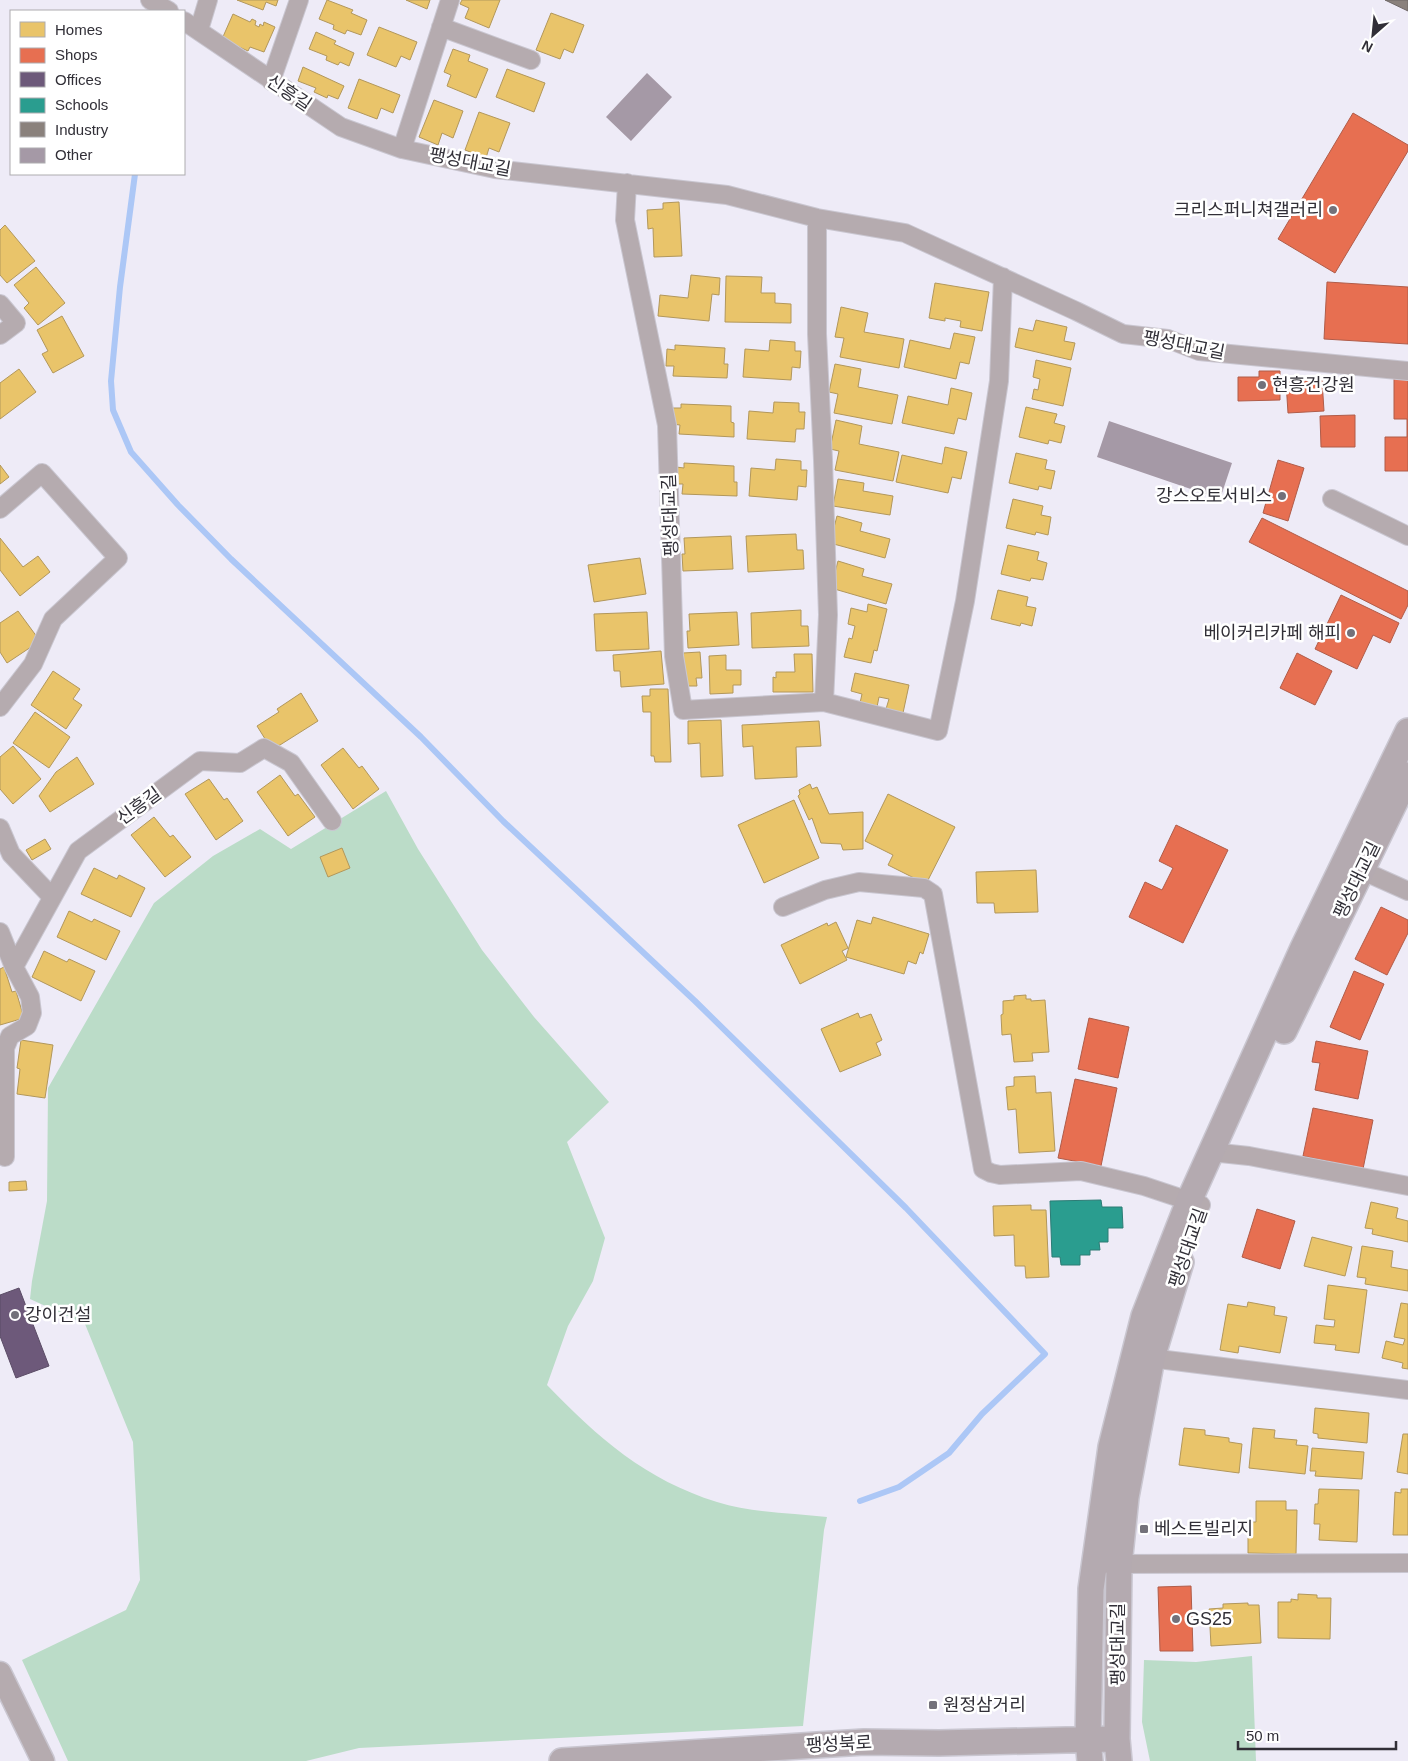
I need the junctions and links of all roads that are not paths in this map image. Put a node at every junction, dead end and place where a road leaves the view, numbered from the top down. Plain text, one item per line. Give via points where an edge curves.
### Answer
1 (208, 0) edge
2 (299, 0) edge
3 (450, 0) edge
4 (185, 21) edge
5 (441, 27) junction
6 (199, 30) junction
7 (531, 60) dead end
8 (271, 81) junction
9 (402, 149) junction
10 (627, 183) junction
11 (817, 218) junction
12 (1003, 277) junction
13 (0, 304) edge
14 (0, 335) edge
15 (1408, 371) edge
16 (1332, 499) dead end
17 (0, 509) edge
18 (1408, 536) edge
19 (824, 702) junction
20 (0, 706) edge
21 (1408, 731) edge
22 (1408, 775) edge
23 (332, 821) dead end
24 (0, 828) edge
25 (6, 858) edge
26 (1353, 866) junction
27 (1408, 891) edge
28 (52, 897) junction
29 (783, 907) dead end
30 (0, 932) edge
31 (14, 967) junction
32 (1218, 1153) junction
33 (5, 1157) dead end
34 (1408, 1186) edge
35 (1195, 1203) junction
36 (1143, 1357) junction
37 (1408, 1390) edge
38 (1408, 1563) edge
39 (1107, 1564) junction
40 (0, 1673) edge
41 (1089, 1750) edge
42 (1118, 1750) edge
43 (700, 1752) junction
44 (43, 1761) edge
45 (562, 1761) edge
46 (737, 1761) edge

1 - 6 street
2 - 8 street
3 - 5 street
4 - 6 street, 신흥길
5 - 7 street
5 - 9 street
6 - 8 street, 신흥길
8 - 9 street, 신흥길 via 341,127
9 - 10 street, 팽성대교길 via 495,169
10 - 11 street, 팽성대교길 via 727,196
10 - 19 street, 팽성대교길 via 626,220 667,425 674,656 684,710
11 - 12 street, 팽성대교길 via 905,233
11 - 19 street via 817,334 828,615
12 - 15 street, 팽성대교길 via 1123,334 1168,339 1199,351
12 - 19 street, 팽성대교길 via 999,381 965,601 938,731
13 - 14 street via 16,323
16 - 18 street
17 - 20 street via 42,473 118,558 53,619 33,664
21 - 26 main road
22 - 26 main road, 팽성대교길
23 - 28 street, 신흥길 via 291,763 264,748 240,763 200,761 78,851
24 - 25 street
25 - 28 street
26 - 27 street
26 - 32 main road, 팽성대교길
28 - 31 street, 신흥길
29 - 35 street via 825,890 859,882 924,888 933,894 982,1169 1000,1175 1081,1171 1144,1186
30 - 31 street
31 - 33 street via 30,997 32,1013 27,1026 10,1036 5,1048
32 - 34 street
32 - 35 main road, 팽성대교길
35 - 36 main road, 팽성대교길 via 1184,1250
36 - 37 street
36 - 39 main road, 팽성대교길 via 1126,1497
38 - 39 street
39 - 41 main road via 1091,1589
39 - 42 main road, 팽성대교길
40 - 44 street
41 - 42 main road, 팽성북로
41 - 43 main road, 팽성북로 via 939,1742 864,1742
43 - 45 main road, 팽성북로
43 - 46 main road

